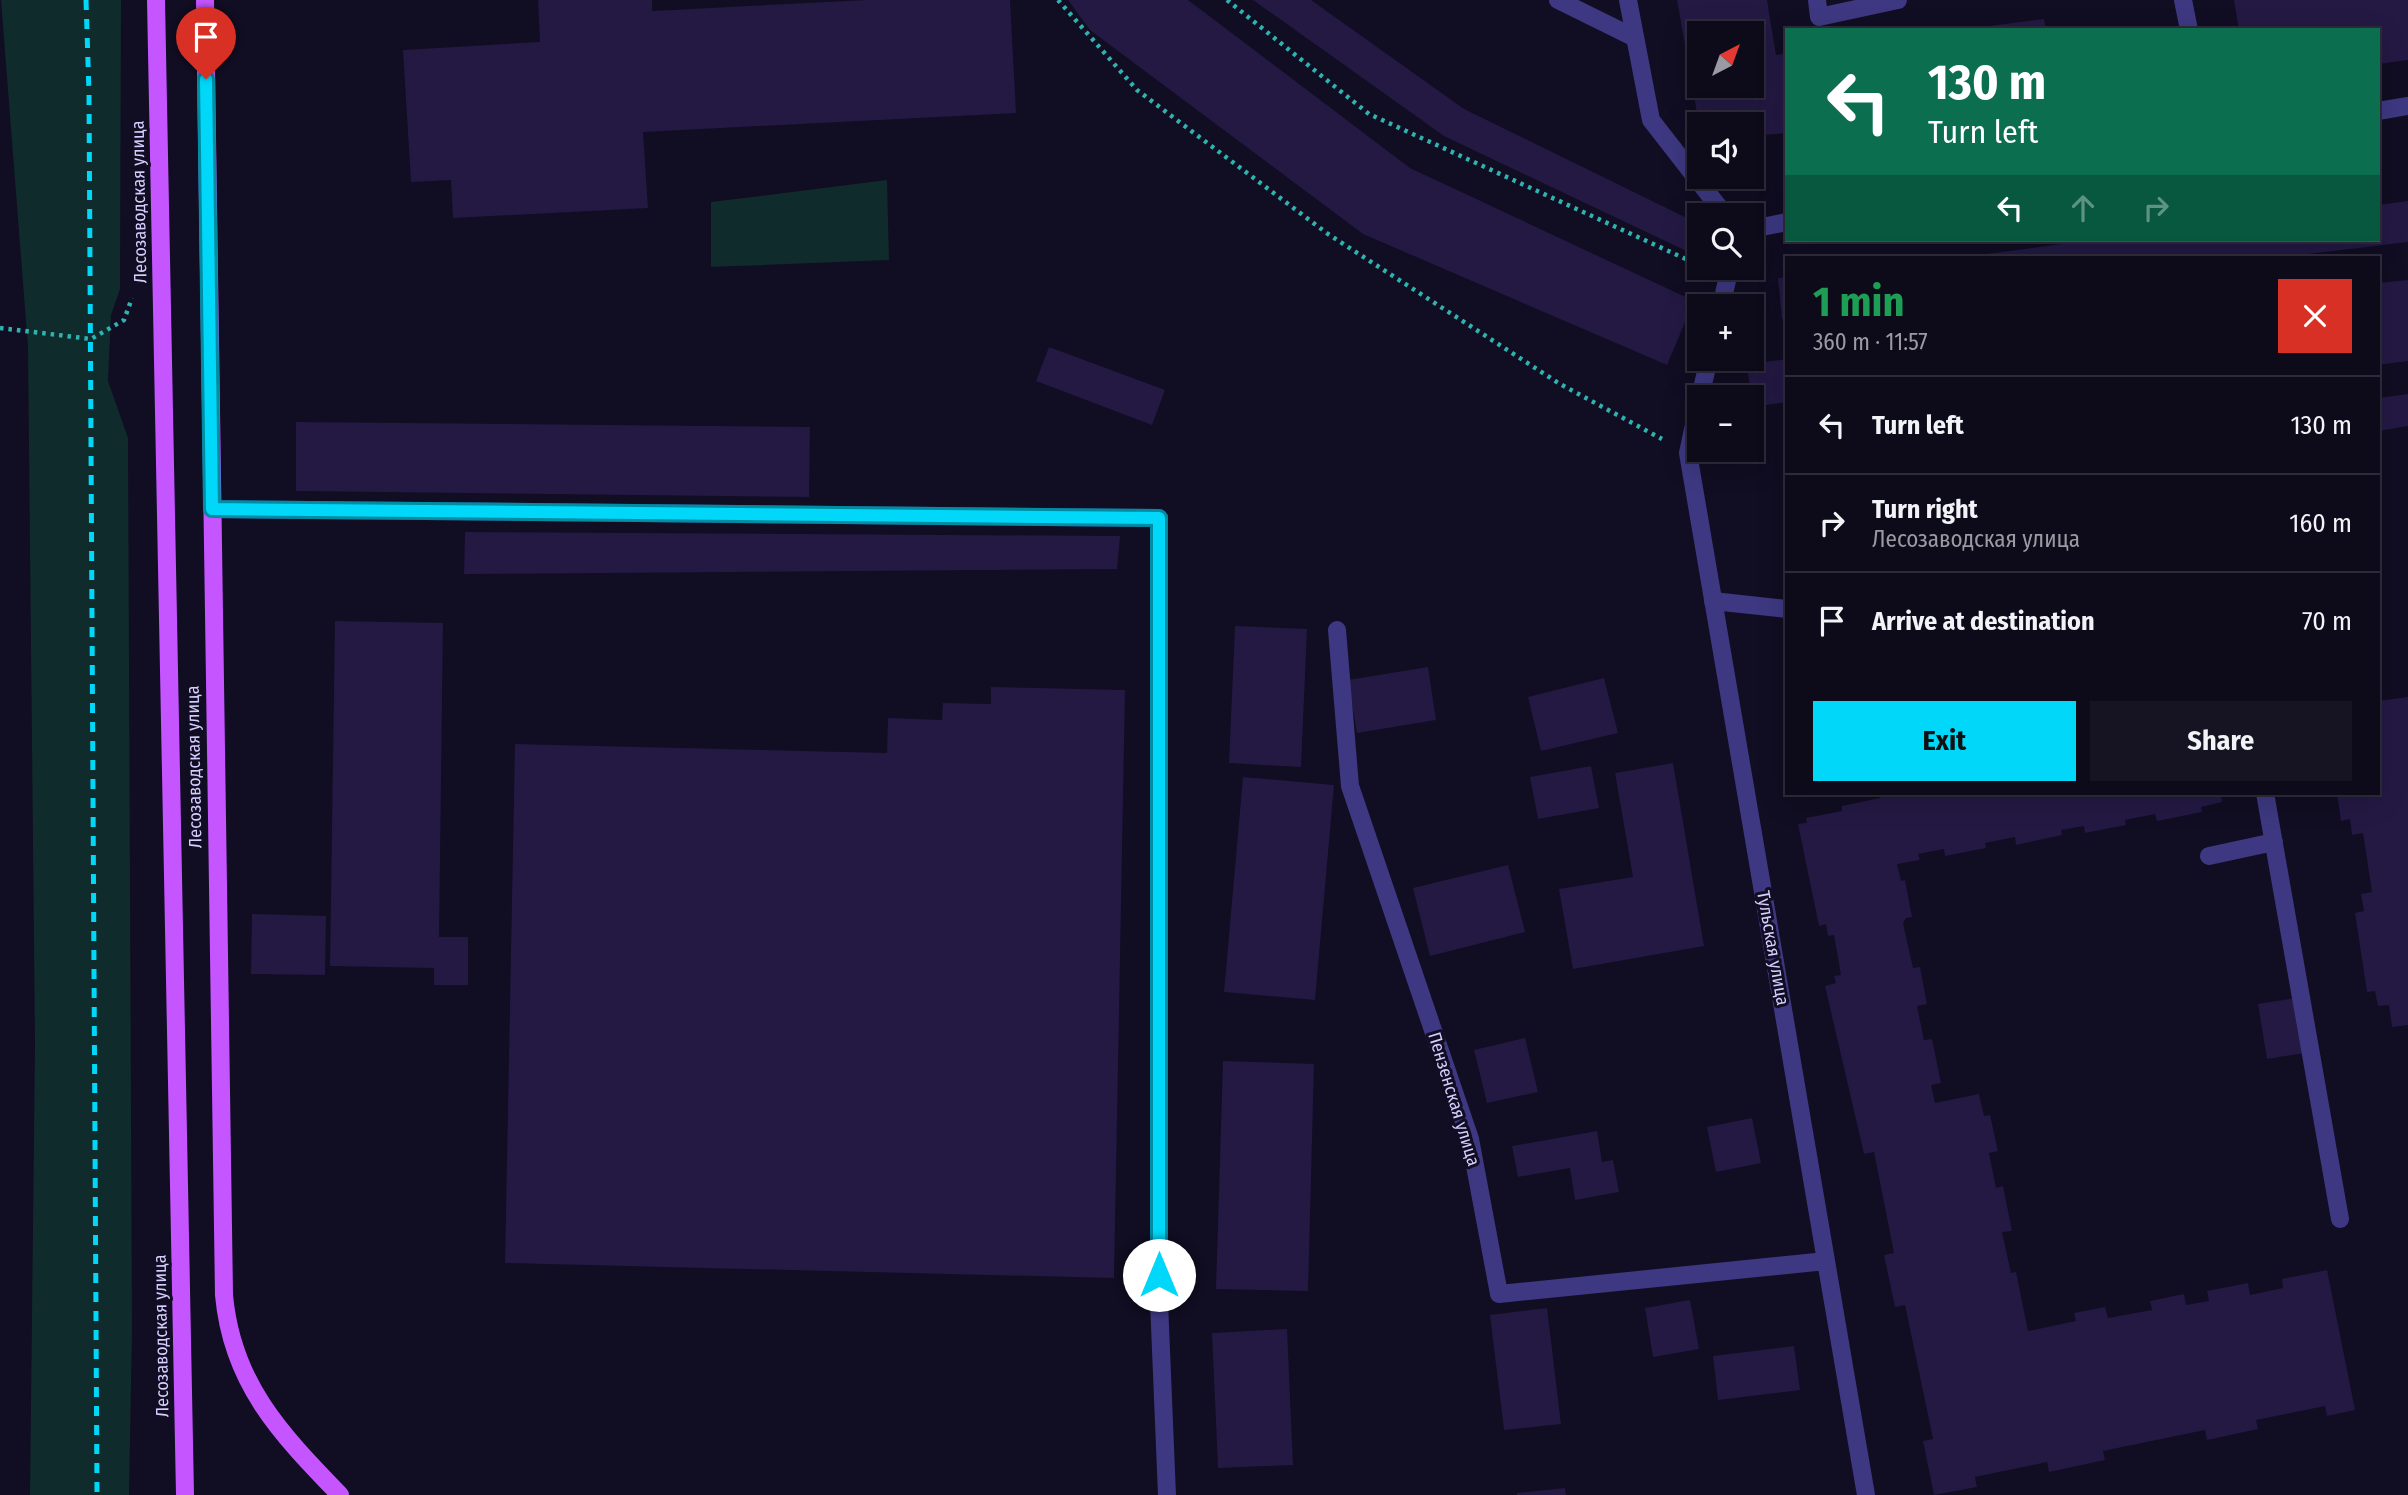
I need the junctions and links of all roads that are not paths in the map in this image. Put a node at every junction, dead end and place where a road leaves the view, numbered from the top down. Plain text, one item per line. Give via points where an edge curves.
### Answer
1 (156, 0) edge
2 (205, 0) edge
3 (1558, 0) edge
4 (1628, 0) edge
5 (1817, 0) edge
6 (1898, 0) edge
7 (2183, 0) edge
8 (2189, 28) edge
9 (1634, 38) junction
10 (2408, 106) edge
11 (2380, 111) edge
12 (1716, 203) edge
13 (1785, 222) edge
14 (1764, 227) edge
15 (1690, 462) edge
16 (212, 509) junction
17 (1713, 601) junction
18 (1785, 609) edge
19 (1336, 630) dead end
20 (2265, 795) edge
21 (2274, 842) junction
22 (2209, 856) dead end
23 (2340, 1219) dead end
24 (1826, 1261) junction
25 (186, 1495) edge
26 (340, 1495) edge
27 (1167, 1495) edge
28 (1866, 1495) edge

1 - 25 main road, Лесозаводская улица
2 - 16 main road, Лесозаводская улица
3 - 9 street
4 - 9 street
5 - 6 street via 1819,17
7 - 8 street
9 - 12 street via 1651,120
10 - 11 street
13 - 14 street
15 - 17 street, Тульская улица
16 - 26 main road, Лесозаводская улица via 226,1320 232,1345 260,1405
16 - 27 street via 1159,518 1159,1302
17 - 18 street
17 - 24 street, Тульская улица
19 - 24 street, Пензенская улица via 1350,786 1470,1139 1499,1294
20 - 21 street
21 - 22 street
21 - 23 street
24 - 28 street, Тульская улица

